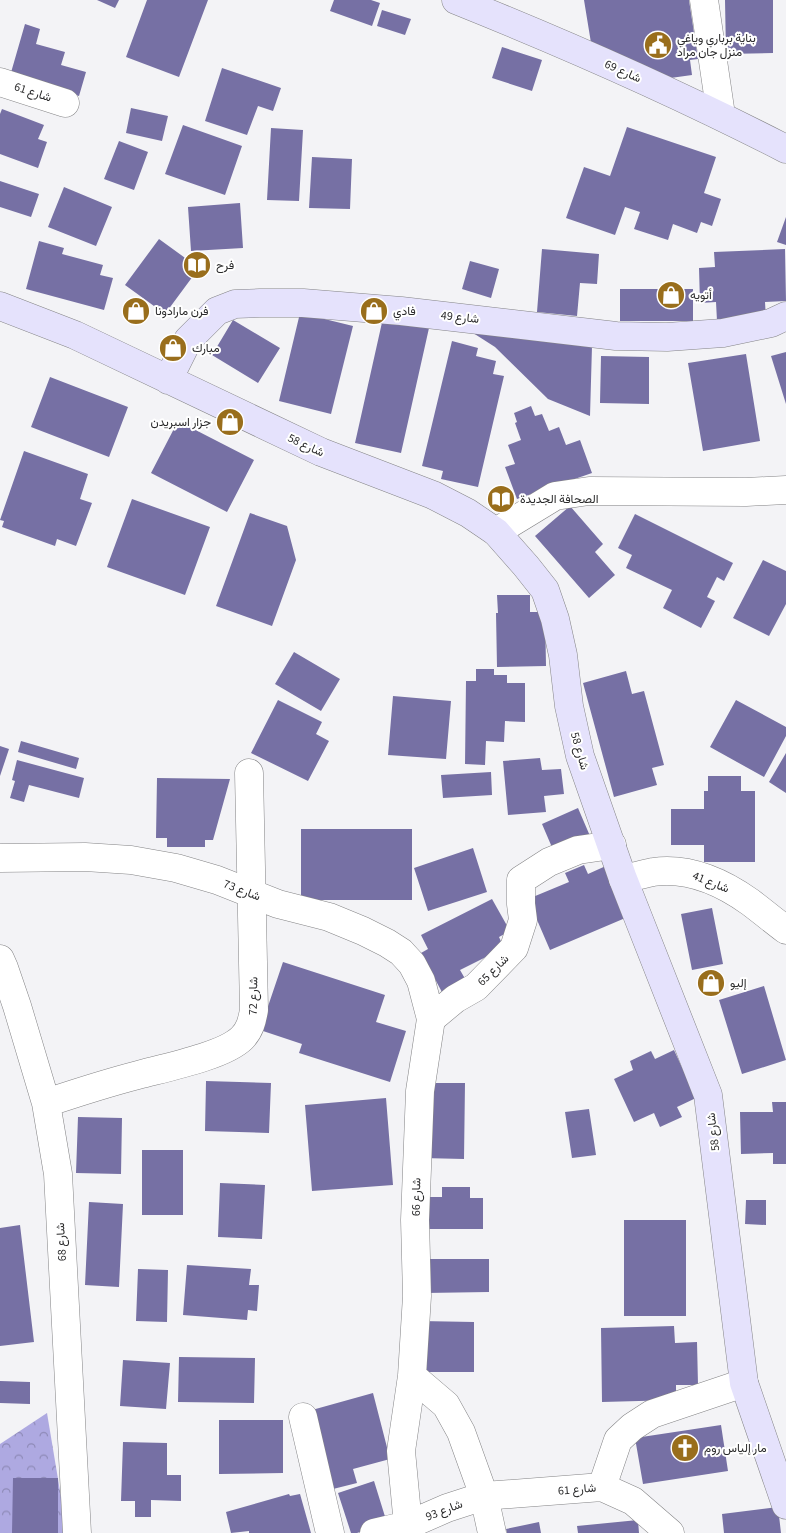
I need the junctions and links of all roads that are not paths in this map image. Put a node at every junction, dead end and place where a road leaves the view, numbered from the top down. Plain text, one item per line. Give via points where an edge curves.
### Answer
1 (456, 0) edge
2 (704, 0) edge
3 (0, 82) edge
4 (65, 103) dead end
5 (721, 115) junction
6 (786, 149) edge
7 (0, 306) edge
8 (786, 316) edge
9 (168, 380) junction
10 (786, 490) edge
11 (496, 532) junction
12 (249, 773) dead end
13 (612, 845) junction
14 (0, 858) edge
15 (623, 879) junction
16 (251, 893) junction
17 (786, 930) edge
18 (0, 959) edge
19 (431, 1019) junction
20 (46, 1103) junction
21 (412, 1376) junction
22 (744, 1383) junction
23 (303, 1417) dead end
24 (602, 1488) junction
25 (484, 1496) junction
26 (786, 1505) edge
27 (408, 1525) junction
28 (77, 1533) edge
29 (330, 1533) edge
30 (374, 1533) edge
31 (492, 1533) edge
32 (670, 1533) edge

1 - 5 street, شارع 69
2 - 5 street
3 - 4 street, شارع 61
5 - 6 street, شارع 69
7 - 9 street, شارع 58 via 75,335
8 - 9 street, شارع 49 via 771,323 723,334 667,337 608,335 401,310 302,303 235,304 217,310 188,340
9 - 11 street, شارع 58 via 320,452 433,496 468,513
10 - 11 street via 589,491 555,496
11 - 13 street, شارع 58 via 545,590 563,655 569,706 580,756
12 - 16 street, شارع 72
13 - 15 street, شارع 58
13 - 19 street, شارع 65 via 578,850 521,880 523,920 514,948 476,988 454,999
14 - 16 street, شارع 73 via 131,860 176,868
15 - 17 street, شارع 41 via 654,872 682,871 705,878 733,891
15 - 22 street, شارع 58 via 708,1095
16 - 19 street, شارع 73 via 278,904 329,917 401,952 412,964 420,981
16 - 20 street, شارع 72 via 254,1010 251,1025 242,1038 210,1055
18 - 20 street, شارع 68
19 - 21 street, شارع 66 via 420,1091 415,1220 417,1296
20 - 28 street, شارع 68 via 58,1174
21 - 25 street via 446,1405 461,1432
21 - 27 street, شارع 66 via 401,1451
22 - 24 street, شارع 61 via 652,1414 632,1427 618,1440
22 - 26 street, شارع 58
23 - 29 street
24 - 25 street, شارع 61
24 - 32 street via 633,1502
25 - 27 street, شارع 93
25 - 31 street
27 - 30 street, شارع 93

